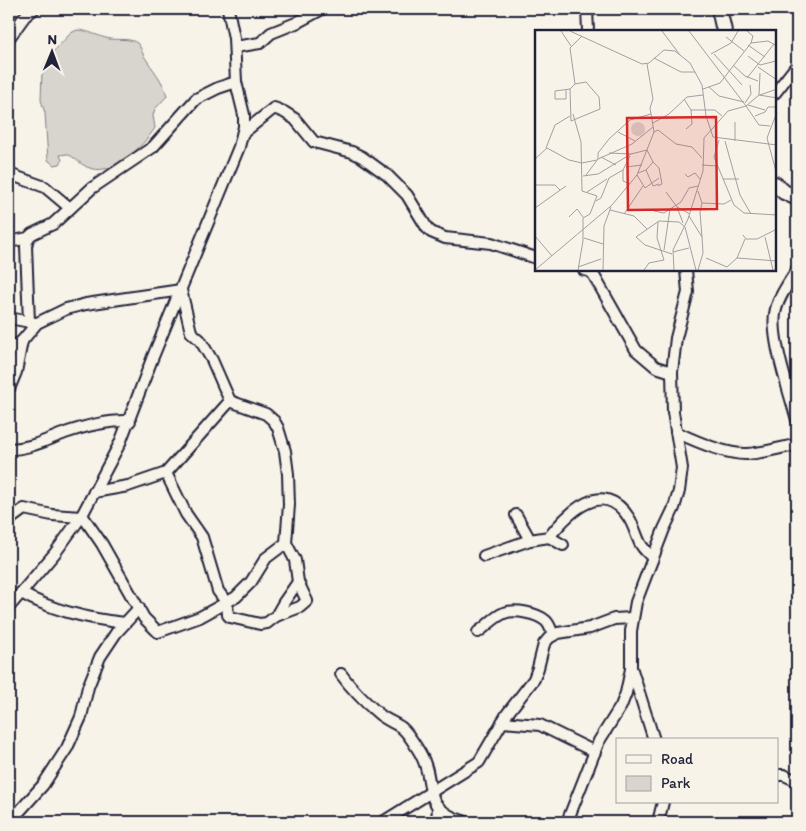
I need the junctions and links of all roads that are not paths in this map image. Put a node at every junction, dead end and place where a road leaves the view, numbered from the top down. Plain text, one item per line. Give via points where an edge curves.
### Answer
1 (34, 9) edge
2 (228, 9) edge
3 (322, 9) edge
4 (587, 9) edge
5 (719, 9) edge
6 (588, 30) edge
7 (724, 30) edge
8 (9, 38) edge
9 (234, 47) junction
10 (797, 64) edge
11 (236, 82) junction
12 (776, 93) edge
13 (243, 133) junction
14 (9, 174) edge
15 (776, 185) edge
16 (797, 198) edge
17 (70, 208) junction
18 (28, 238) junction
19 (9, 242) edge
20 (534, 257) edge
21 (797, 269) edge
22 (589, 271) edge
23 (686, 271) edge
24 (181, 290) junction
25 (9, 318) edge
26 (33, 322) junction
27 (22, 341) junction
28 (9, 350) edge
29 (672, 372) junction
30 (9, 389) edge
31 (230, 400) junction
32 (797, 420) edge
33 (130, 421) junction
34 (676, 432) junction
35 (797, 444) edge
36 (9, 449) edge
37 (166, 473) junction
38 (94, 492) junction
39 (516, 515) dead end
40 (81, 516) junction
41 (9, 520) edge
42 (549, 537) junction
43 (530, 540) junction
44 (286, 543) junction
45 (564, 545) dead end
46 (484, 556) dead end
47 (652, 558) junction
48 (298, 582) junction
49 (9, 590) edge
50 (20, 595) junction
51 (227, 603) junction
52 (9, 607) edge
53 (139, 608) junction
54 (276, 616) junction
55 (632, 618) junction
56 (125, 624) junction
57 (478, 632) dead end
58 (553, 635) junction
59 (631, 670) junction
60 (341, 674) dead end
61 (502, 722) junction
62 (653, 738) edge
63 (595, 752) junction
64 (778, 775) edge
65 (797, 781) edge
66 (430, 794) junction
67 (663, 804) edge
68 (438, 807) junction
69 (10, 822) edge
70 (383, 822) edge
71 (437, 822) edge
72 (466, 822) edge
73 (567, 822) edge
74 (658, 822) edge

1 - 8 street
2 - 9 street
3 - 9 street via 271,33 260,43
4 - 6 street
5 - 7 main road
9 - 11 street
10 - 12 street
11 - 13 street via 244,110
11 - 17 street via 196,99 153,147 92,188
13 - 20 street via 274,108 280,110 299,123 314,142 358,155 391,179 407,194 431,232 446,238 491,243
13 - 24 street
14 - 17 street via 45,187
15 - 16 main road
17 - 18 street via 53,224
18 - 19 street
18 - 26 street
21 - 32 street via 777,307 775,319 782,364
22 - 29 street via 636,350 656,368
23 - 29 street via 688,292 676,338
24 - 26 street via 75,306
24 - 31 street via 191,332 212,360
24 - 33 street
25 - 26 street
26 - 27 street
27 - 28 street
27 - 30 street
29 - 34 street
31 - 37 street
31 - 44 street via 266,414 278,428 286,456 289,485
33 - 36 street via 96,424 38,444
33 - 38 street
34 - 35 street via 737,454
34 - 47 street via 682,468 680,485 674,508
37 - 38 street via 128,486
37 - 51 street via 186,514 202,537 218,592
38 - 40 street
39 - 43 street
40 - 41 street via 52,515 24,509
40 - 50 street
40 - 53 street via 102,544
42 - 43 street
42 - 45 street
42 - 47 street via 566,516 578,508 607,500 616,504 630,519 640,543
43 - 46 street
44 - 48 street via 295,560
44 - 51 street via 266,558 246,588
47 - 55 street
48 - 54 street
48 - 54 street via 306,602
49 - 50 street
50 - 52 street
50 - 56 street via 59,610
51 - 53 street via 158,632
51 - 54 street via 228,615 233,619 260,624
53 - 56 street
55 - 58 street via 619,618
55 - 59 street
56 - 69 street via 97,663 81,717 67,748 43,785
57 - 58 street via 502,614 517,612 543,619
58 - 61 street via 544,644 534,679
59 - 62 street
59 - 63 street via 621,706
60 - 66 street via 378,713 407,734 421,755
61 - 63 street via 540,725
61 - 66 street via 479,762
63 - 73 street
64 - 65 street
66 - 68 street
66 - 70 street
67 - 74 street
68 - 71 street
68 - 72 street via 448,816

